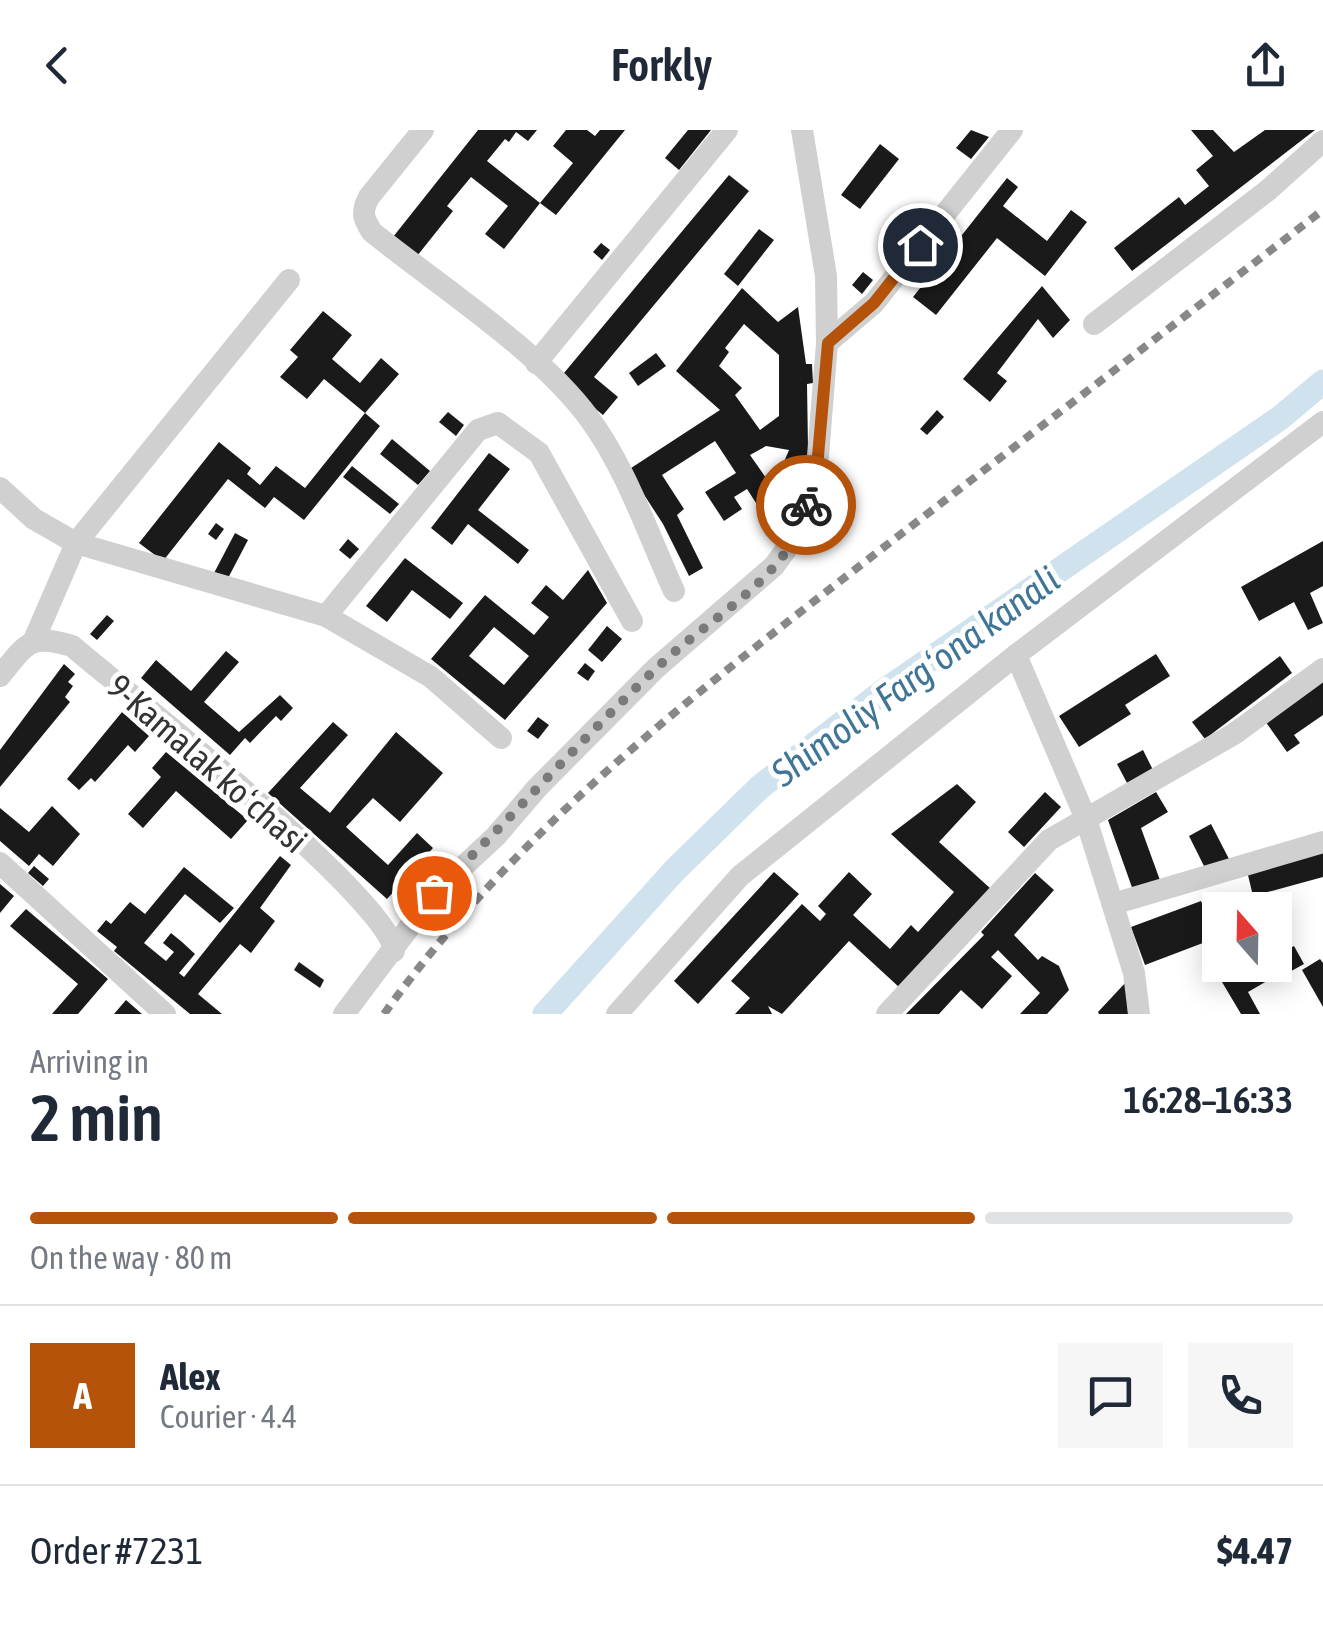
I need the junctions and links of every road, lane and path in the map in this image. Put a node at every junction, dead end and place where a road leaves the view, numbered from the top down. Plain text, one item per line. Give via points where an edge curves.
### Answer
1 (423, 130) edge
2 (728, 130) edge
3 (802, 130) edge
4 (1012, 130) edge
5 (1323, 141) edge
6 (290, 280) dead end
7 (1094, 324) dead end
8 (828, 343) junction
9 (536, 363) junction
10 (1323, 422) edge
11 (0, 488) edge
12 (76, 543) junction
13 (674, 591) dead end
14 (326, 616) junction
15 (632, 621) dead end
16 (34, 640) junction
17 (1016, 656) junction
18 (1323, 669) edge
19 (0, 676) edge
20 (501, 738) dead end
21 (1086, 819) junction
22 (1323, 842) edge
23 (0, 863) edge
24 (1112, 904) junction
25 (394, 951) junction
26 (165, 1014) edge
27 (344, 1014) edge
28 (617, 1014) edge
29 (888, 1014) edge
30 (1139, 1014) edge

1 - 9 street via 369,197 364,220
2 - 9 street
3 - 8 street via 826,276
4 - 8 street via 874,303
5 - 7 street
6 - 12 street
8 - 25 street via 818,456 802,520 786,552 536,788 434,893
9 - 13 street via 588,418
10 - 17 street
11 - 12 street via 34,520
12 - 14 street
12 - 16 street
14 - 15 street via 478,430 498,422 539,453
14 - 20 street via 432,677
16 - 19 street
16 - 25 street, 9-Kamalak koʻchasi via 72,646 263,809 378,917
17 - 21 street
17 - 28 street via 740,876
18 - 21 street via 1234,734
21 - 24 street
21 - 29 street via 1049,840
22 - 24 street
23 - 26 street
24 - 30 street via 1139,993
25 - 27 street

